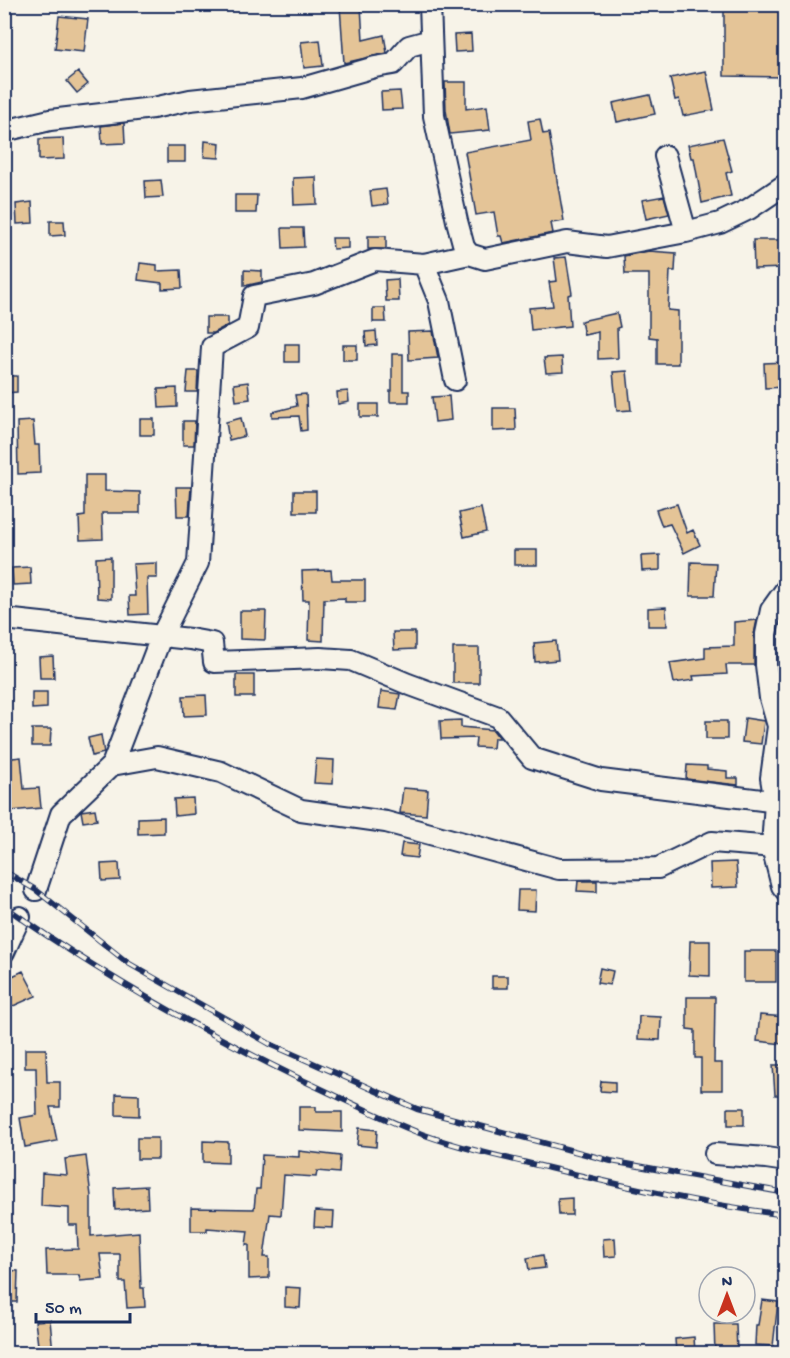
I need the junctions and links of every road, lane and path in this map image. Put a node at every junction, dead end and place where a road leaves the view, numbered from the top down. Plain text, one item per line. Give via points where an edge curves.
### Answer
1 (430, 4) edge
2 (431, 40) junction
3 (4, 131) edge
4 (665, 156) dead end
5 (786, 184) edge
6 (686, 232) junction
7 (469, 254) junction
8 (424, 264) junction
9 (455, 380) dead end
10 (786, 589) edge
11 (4, 619) edge
12 (161, 637) junction
13 (112, 765) junction
14 (780, 803) edge
15 (779, 847) edge
16 (36, 891) dead end
17 (786, 891) edge
18 (20, 917) dead end
19 (4, 952) edge
20 (715, 1154) dead end
21 (786, 1161) edge

1 - 2 street
2 - 3 street via 409,46 393,64 302,88 50,120
2 - 7 street via 434,116 457,221
4 - 6 street
5 - 6 street via 720,223
6 - 7 street via 607,247 567,242 485,259
7 - 8 street
8 - 9 street via 439,301
8 - 12 street via 375,260 314,284 254,296 248,328 212,347 198,563
10 - 14 street via 771,610 766,634 770,698 778,726 771,778
11 - 12 street
12 - 13 street
12 - 14 street via 212,643 214,662 351,660 498,717 532,758 601,780
13 - 15 street via 157,757 221,772 301,810 386,822 559,869 658,868 712,842
13 - 16 street via 61,814
14 - 15 street
15 - 17 street via 782,886
18 - 19 street
20 - 21 street

